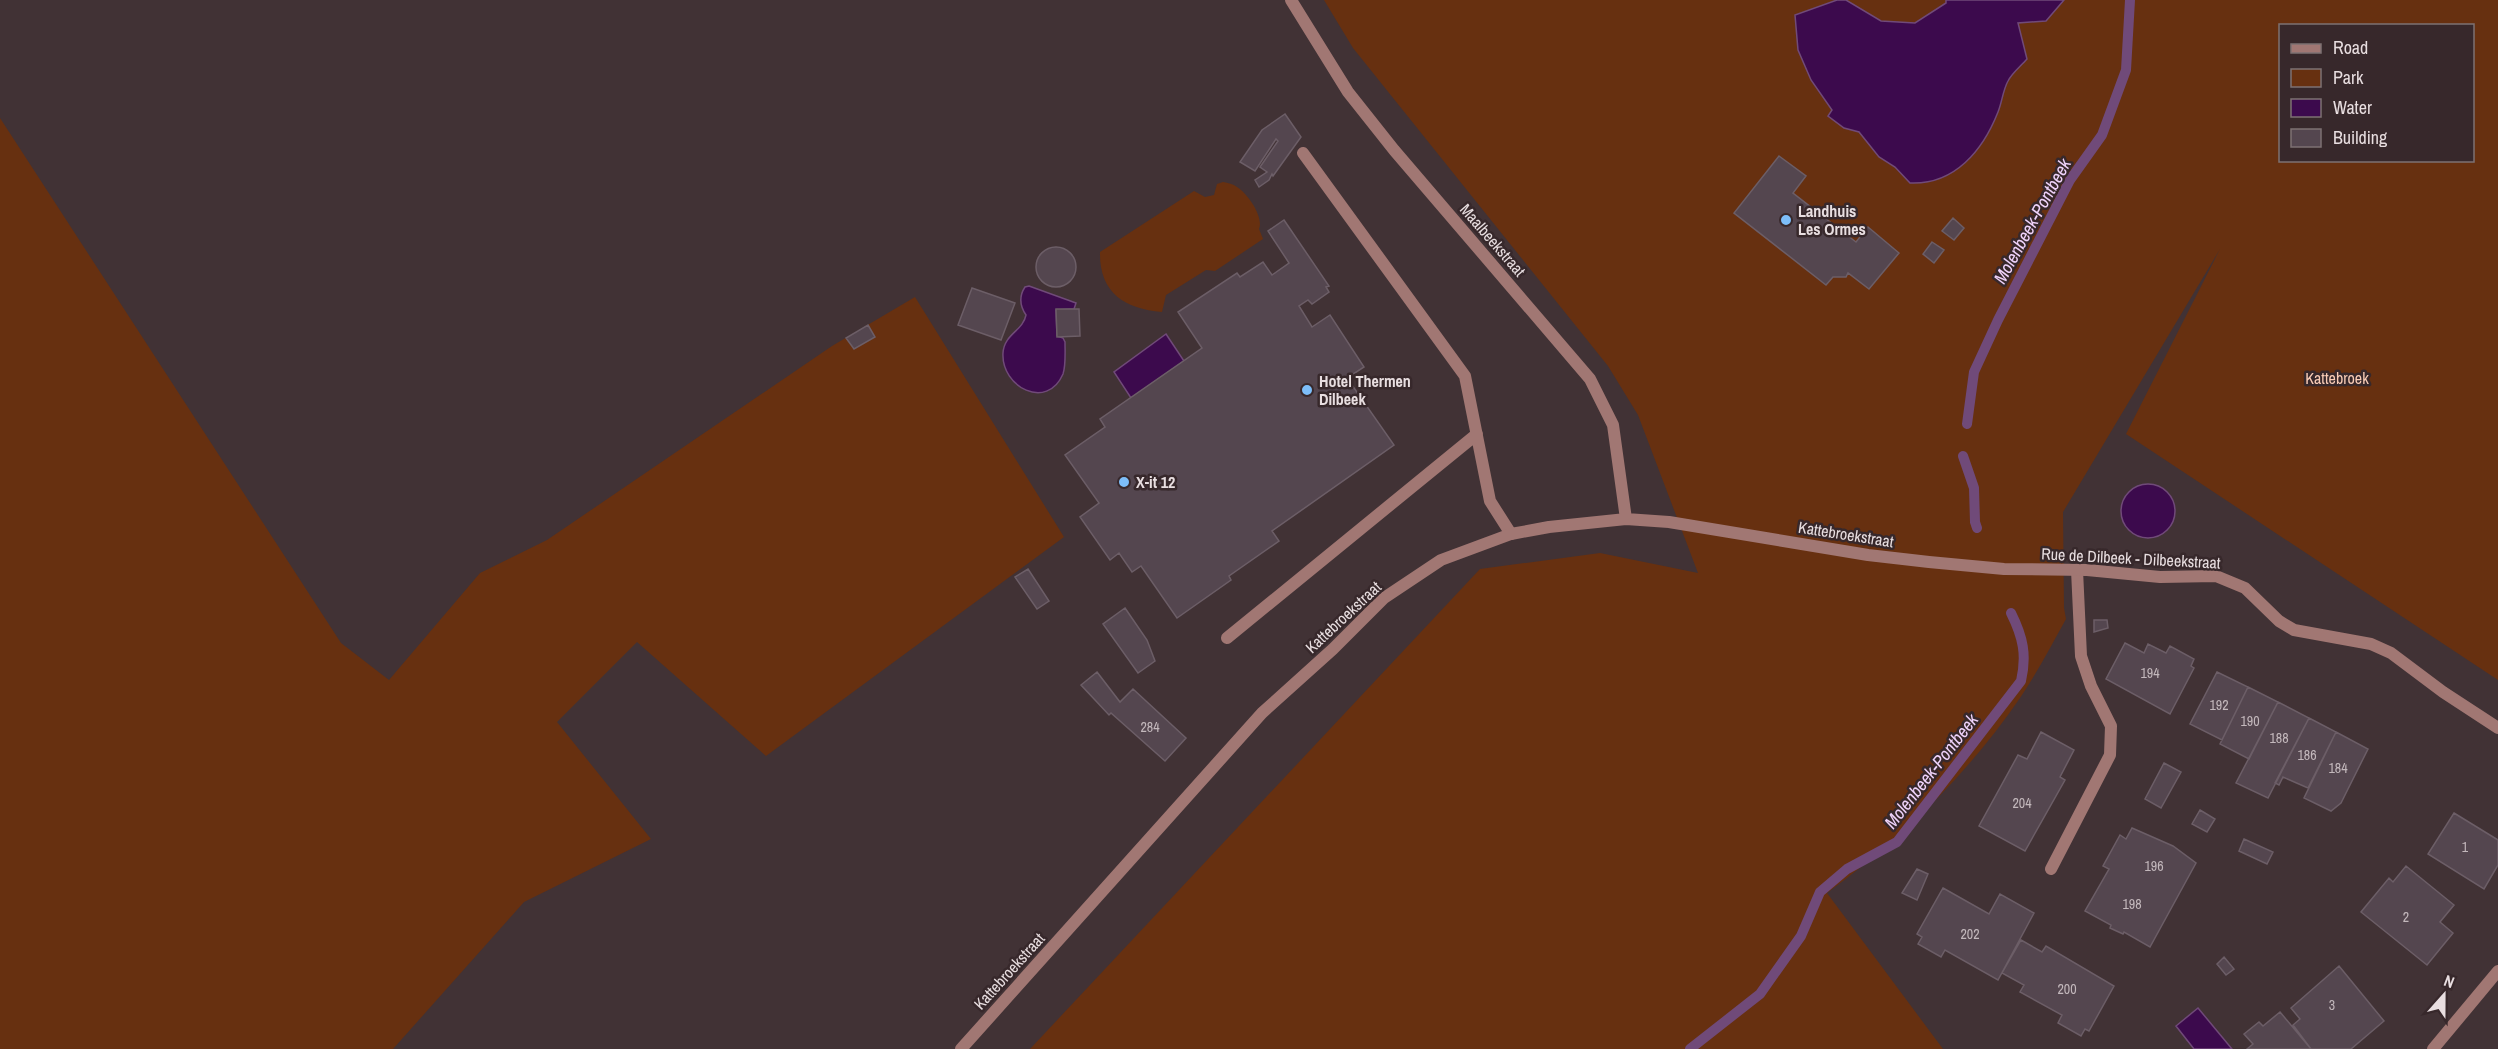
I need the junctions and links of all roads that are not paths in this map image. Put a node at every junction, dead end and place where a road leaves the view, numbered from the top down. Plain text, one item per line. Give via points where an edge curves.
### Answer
1 (1291, 0) edge
2 (1303, 153) dead end
3 (1478, 434) junction
4 (1626, 519) junction
5 (1511, 534) junction
6 (2004, 569) joint
7 (2082, 570) junction
8 (1227, 638) dead end
9 (2498, 728) edge
10 (2051, 868) dead end
11 (2498, 971) edge
12 (961, 1049) edge
13 (2433, 1049) edge

1 - 4 street, Maalbeekstraat via 1354,100 1590,380 1613,425
2 - 3 street via 1465,376
3 - 5 street via 1490,501
3 - 8 street
4 - 5 street, Kattebroekstraat
4 - 6 street, Kattebroekstraat via 1669,522 1868,555
5 - 12 street, Kattebroekstraat via 1441,560 1384,598 1262,713
6 - 7 street, Rue de Dilbeek - Dilbeekstraat
7 - 9 street, Rue de Dilbeek - Dilbeekstraat via 2231,580 2294,630 2371,644 2391,652
7 - 10 street via 2081,656 2111,726 2110,756
11 - 13 street

